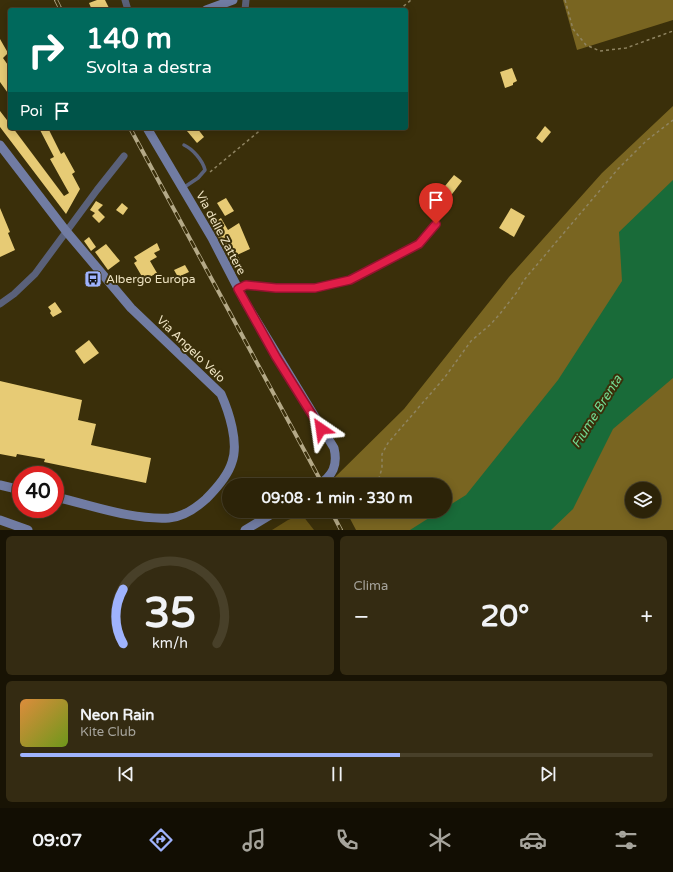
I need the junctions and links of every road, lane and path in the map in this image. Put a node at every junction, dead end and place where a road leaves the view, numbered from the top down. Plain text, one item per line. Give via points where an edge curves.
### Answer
1 (233, 0) edge
2 (411, 0) edge
3 (565, 0) edge
4 (211, 8) edge
5 (402, 8) edge
6 (673, 31) edge
7 (673, 120) edge
8 (261, 130) edge
9 (149, 131) edge
10 (0, 145) edge
11 (184, 145) dead end
12 (124, 156) dead end
13 (198, 178) junction
14 (183, 188) junction
15 (436, 224) dead end
16 (66, 231) junction
17 (238, 289) junction
18 (0, 304) edge
19 (327, 478) edge
20 (379, 478) edge
21 (0, 485) edge
22 (12, 488) edge
23 (64, 499) edge
24 (265, 518) edge
25 (0, 520) edge
26 (28, 530) edge
27 (245, 530) edge

1 - 4 main road
2 - 5 path
3 - 6 path via 573,29 586,45 600,50 626,48
7 - 20 path via 646,141 618,169 524,280 499,315 471,341 445,377 388,443 382,454
8 - 13 path via 207,175
9 - 14 main road, Via delle Zattere
10 - 16 main road, Via Angelo Velo
11 - 13 lane via 188,146 204,164 205,170
12 - 16 street
13 - 14 lane
14 - 17 main road, Via delle Zattere
15 - 17 lane via 419,244 350,280 315,288 246,285
16 - 18 street via 35,274
16 - 23 main road, Via Angelo Velo via 132,308 221,394 229,411 235,446 232,462 218,488 196,508 171,518 146,518
17 - 19 main road, Via delle Zattere via 276,357 334,448 337,459
21 - 22 main road
24 - 27 main road
25 - 26 main road

